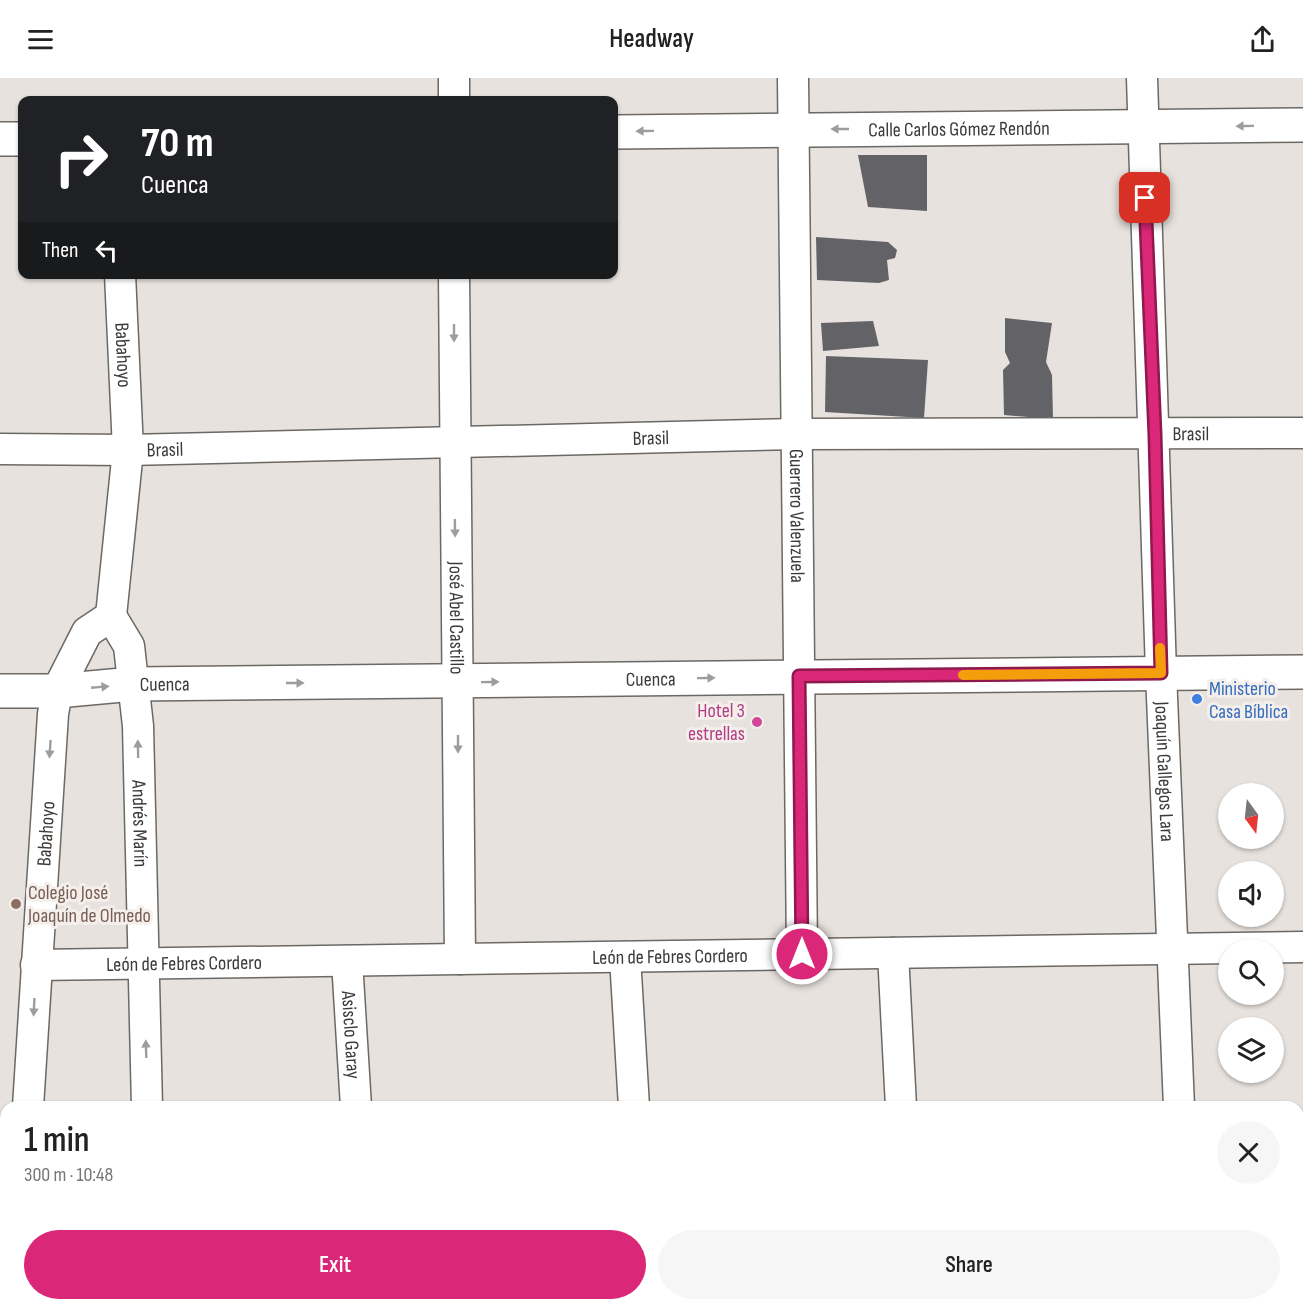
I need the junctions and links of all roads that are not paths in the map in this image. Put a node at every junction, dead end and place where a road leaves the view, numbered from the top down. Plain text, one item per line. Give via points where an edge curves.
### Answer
1 (454, 78) edge
2 (793, 78) edge
3 (1142, 78) edge
4 (454, 96) edge
5 (1303, 125) edge
6 (1142, 127) junction
7 (794, 129) junction
8 (618, 132) edge
9 (0, 139) edge
10 (18, 139) edge
11 (120, 279) edge
12 (454, 279) edge
13 (1303, 433) edge
14 (796, 434) junction
15 (1155, 435) junction
16 (454, 441) junction
17 (0, 448) edge
18 (128, 450) junction
19 (111, 616) junction
20 (1303, 672) edge
21 (1161, 673) junction
22 (799, 676) junction
23 (457, 682) junction
24 (133, 684) junction
25 (0, 691) edge
26 (57, 691) junction
27 (1303, 947) edge
28 (1170, 949) junction
29 (893, 953) junction
30 (802, 954) junction
31 (625, 957) junction
32 (460, 959) junction
33 (347, 961) junction
34 (143, 963) junction
35 (36, 965) junction
36 (28, 1101) edge
37 (147, 1101) edge
38 (356, 1101) edge
39 (634, 1101) edge
40 (901, 1101) edge
41 (1179, 1101) edge

1 - 4 street
2 - 7 street, Guerrero Valenzuela
3 - 6 street, Joaquín Gallegos Lara
5 -> 6 main road, Calle Carlos Gómez Rendón
6 -> 7 main road, Calle Carlos Gómez Rendón
6 - 15 street, Joaquín Gallegos Lara
7 -> 8 main road, Calle Carlos Gómez Rendón
7 - 14 street, Guerrero Valenzuela
9 - 10 main road
11 - 18 street, Babahoyo
12 -> 16 street, José Abel Castillo
13 - 15 street, Brasil
14 - 15 street, Brasil
14 - 16 street, Brasil
14 - 22 street, Guerrero Valenzuela
15 - 21 street, Joaquín Gallegos Lara
16 - 18 street, Brasil
16 -> 23 street, José Abel Castillo
17 - 18 street, Brasil
18 - 19 street, Babahoyo
19 - 24 street via 129,646
19 - 26 street, Babahoyo via 87,632
20 - 21 main road, Cuenca
21 - 22 main road, Cuenca
21 - 28 street, Joaquín Gallegos Lara
23 -> 22 main road, Cuenca
22 - 30 street, Guerrero Valenzuela
24 -> 23 main road, Cuenca
23 -> 32 street, José Abel Castillo
26 -> 24 main road, Cuenca
34 -> 24 street, Andrés Marín via 138,726
25 - 26 main road, Cuenca
26 -> 35 street, Babahoyo
27 - 28 street, León de Febres Cordero
28 - 29 street, León de Febres Cordero
28 - 41 street, Joaquín Gallegos Lara
29 - 30 street, León de Febres Cordero
29 - 40 street
30 - 31 street, León de Febres Cordero
31 - 32 street, León de Febres Cordero
31 - 39 street
32 - 33 street, León de Febres Cordero
33 - 34 street, León de Febres Cordero
33 - 38 street, Asisclo Garay
34 - 35 street, León de Febres Cordero
37 -> 34 street, Andrés Marín
35 -> 36 street, Babahoyo

